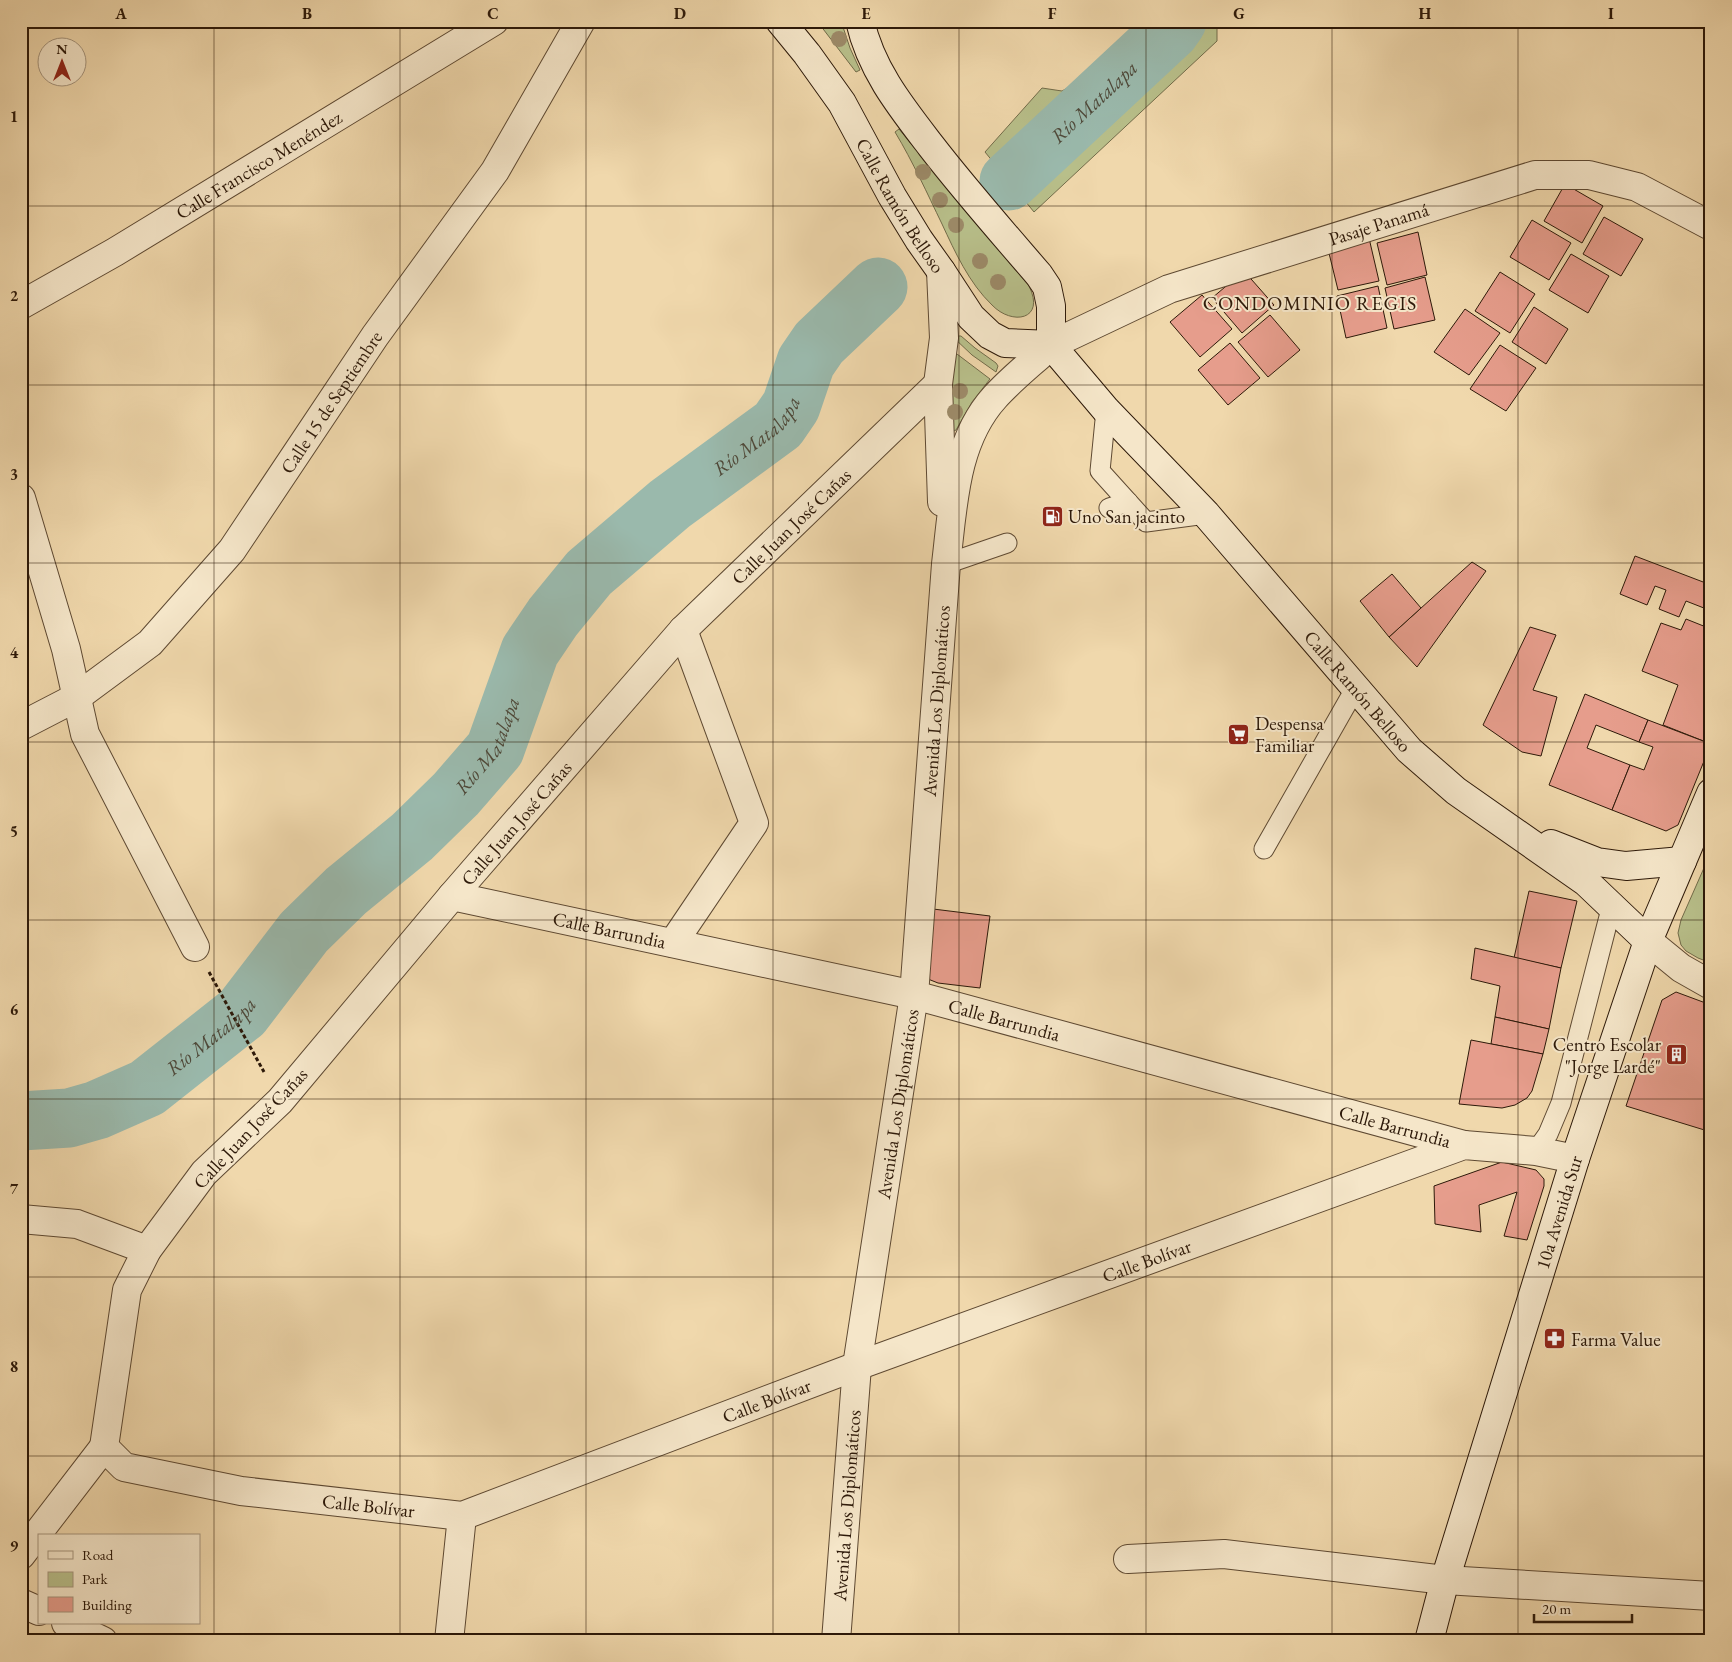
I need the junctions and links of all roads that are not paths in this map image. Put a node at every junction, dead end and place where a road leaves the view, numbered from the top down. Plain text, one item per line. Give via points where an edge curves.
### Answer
1 (494, 21) edge
2 (581, 21) edge
3 (780, 21) edge
4 (860, 21) edge
5 (1711, 226) edge
6 (942, 271) junction
7 (21, 305) edge
8 (1051, 345) junction
9 (938, 384) junction
10 (1106, 410) junction
11 (21, 498) edge
12 (1128, 502) junction
13 (1109, 508) dead end
14 (1206, 514) junction
15 (1007, 544) dead end
16 (946, 564) junction
17 (683, 630) junction
18 (1355, 689) junction
19 (77, 697) junction
20 (21, 726) edge
21 (1711, 793) edge
22 (1513, 829) junction
23 (1264, 849) dead end
24 (1682, 861) junction
25 (452, 896) junction
26 (1612, 905) junction
27 (1648, 941) junction
28 (673, 944) junction
29 (195, 947) road end
30 (1711, 985) edge
31 (914, 995) junction
32 (1464, 1145) junction
33 (1536, 1151) junction
34 (1575, 1159) junction
35 (21, 1219) edge
36 (147, 1250) junction
37 (857, 1366) junction
38 (104, 1447) junction
39 (462, 1516) junction
40 (21, 1555) edge
41 (1128, 1559) dead end
42 (1446, 1580) junction
43 (1711, 1596) edge
44 (21, 1603) edge
45 (38, 1611) edge
46 (68, 1624) edge
47 (103, 1641) edge
48 (449, 1641) edge
49 (836, 1641) edge
50 (1429, 1641) edge

1 - 7 street, Calle Francisco Menéndez via 115,252
2 - 19 street, Calle 15 de Septiembre via 495,171 375,336 232,550 150,643
3 - 6 street, Calle Ramón Belloso via 842,103 892,196
4 - 8 street via 877,70 894,98 1047,287 1051,306
5 - 8 street, Pasaje Panamá via 1637,187 1589,176 1535,176 1169,289
6 - 8 street, Calle Ramón Belloso via 971,318 990,335 1005,343
6 - 9 street, Avenida Los Diplomáticos via 944,338
8 - 10 street, Calle Ramón Belloso
8 - 16 street, Avenida Los Diplomáticos via 994,397 972,431 963,453
9 - 16 street, Avenida Los Diplomáticos
9 - 17 street, Calle Juan José Cañas
10 - 12 lane via 1100,471
10 - 14 street, Calle Ramón Belloso
11 - 19 street
12 - 13 lane
12 - 14 lane via 1146,522
14 - 18 street, Calle Ramón Belloso
15 - 16 lane
16 - 31 street, Avenida Los Diplomáticos
17 - 25 street, Calle Juan José Cañas
17 - 28 street via 754,823
18 - 22 street, Calle Ramón Belloso via 1409,750 1456,791
18 - 23 lane
19 - 20 street, Calle 15 de Septiembre
19 - 29 street via 85,734
21 - 24 street, 10a Avenida Sur
22 - 24 street via 1596,862 1626,866
22 - 26 street, Calle Ramón Belloso
24 - 27 street, 10a Avenida Sur
25 - 28 street, Calle Barrundia
25 - 36 street, Calle Juan José Cañas via 280,1101 204,1173
26 - 27 street, Calle Ramón Belloso
26 - 33 lane, 10a Avenida Sur via 1561,1103 1548,1134
27 - 30 street, Calle Ramón Belloso via 1681,968
27 - 34 street, 10a Avenida Sur
28 - 31 street, Calle Barrundia
31 - 32 street, Calle Barrundia
31 - 37 street, Avenida Los Diplomáticos
32 - 33 street, Calle Bolívar
32 - 37 street, Calle Bolívar
33 - 34 street, Calle Bolívar
34 - 42 street, 10a Avenida Sur
35 - 36 street via 77,1224
36 - 38 street, Calle Juan José Cañas via 128,1290
37 - 39 street, Calle Bolívar
37 - 49 street, Avenida Los Diplomáticos
38 - 39 street, Calle Bolívar via 124,1467 241,1491
38 - 40 street
39 - 48 street
41 - 42 street via 1224,1554
42 - 43 street
42 - 50 street, 10a Avenida Sur
44 - 45 street
46 - 47 street

